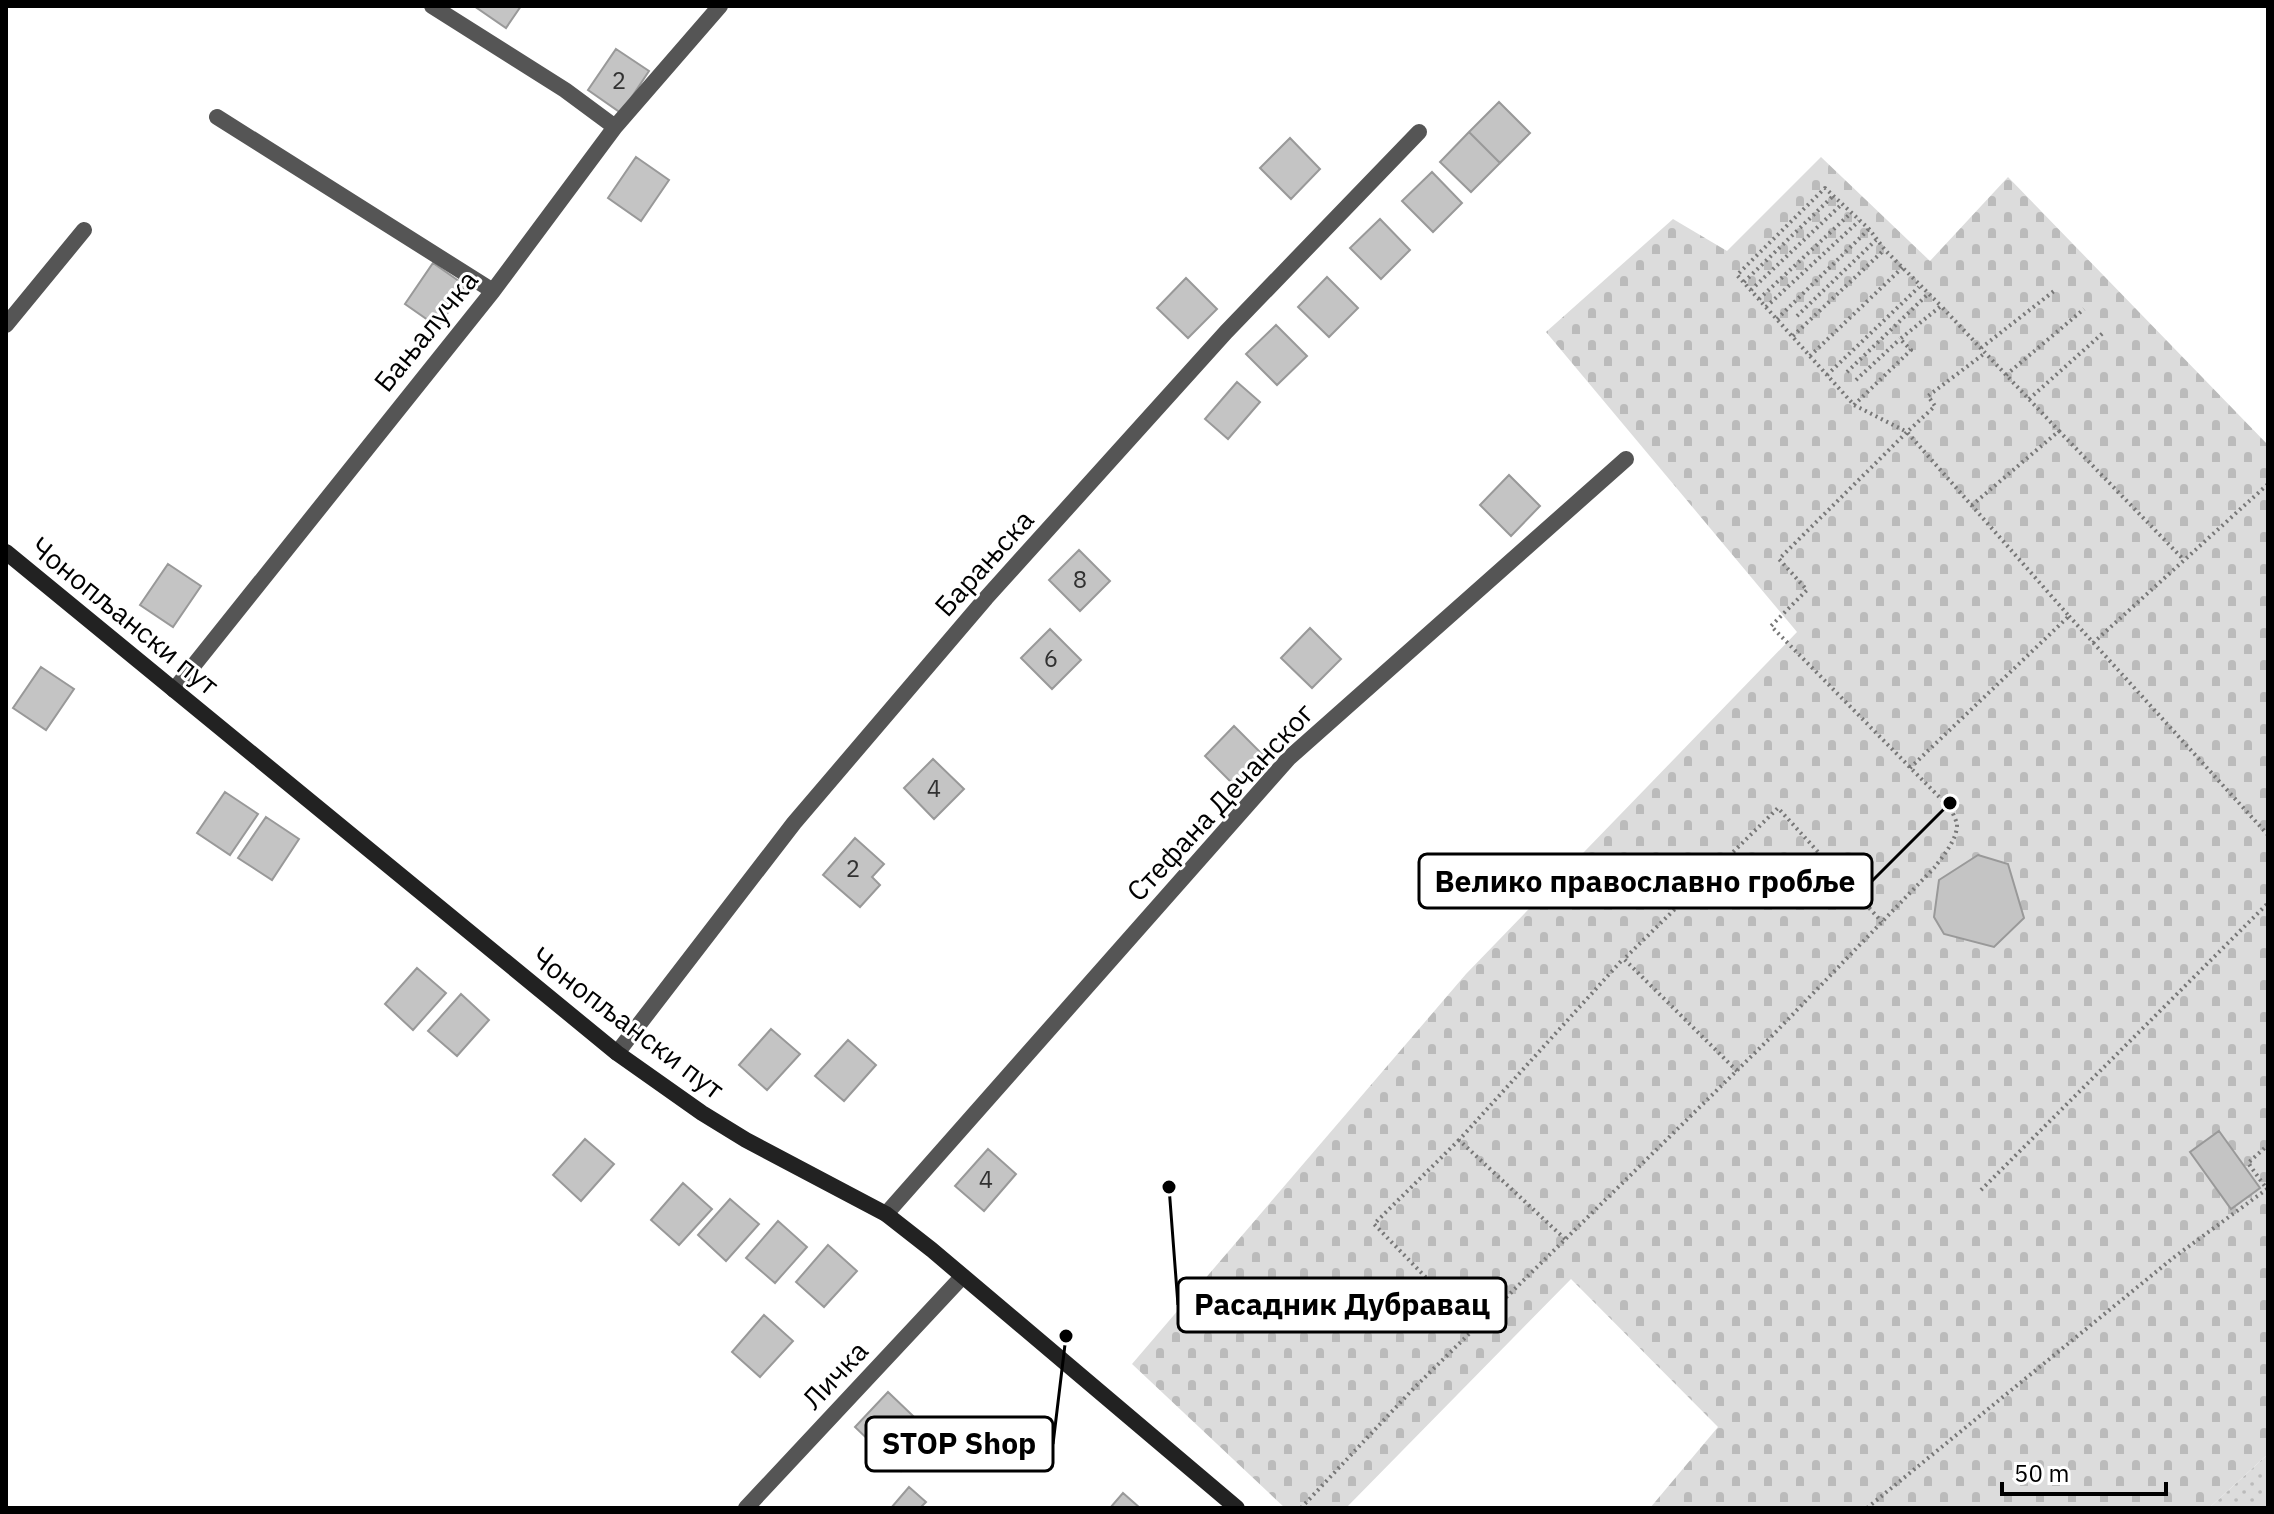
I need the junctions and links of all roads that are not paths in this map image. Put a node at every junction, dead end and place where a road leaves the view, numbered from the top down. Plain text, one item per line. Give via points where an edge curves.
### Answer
1 (432, 6) edge
2 (720, 6) edge
3 (217, 117) dead end
4 (615, 127) junction
5 (1419, 132) dead end
6 (84, 230) dead end
7 (493, 291) junction
8 (6, 325) edge
9 (1626, 459) dead end
10 (6, 552) edge
11 (174, 690) junction
12 (617, 1053) junction
13 (886, 1214) junction
14 (962, 1277) junction
15 (1228, 1505) edge
16 (746, 1508) edge

1 - 4 street
2 - 4 street, Бањалучка
3 - 7 street
4 - 7 street, Бањалучка
5 - 12 street, Барањска via 1226,332 986,598 794,823
6 - 8 street
7 - 11 street, Бањалучка
9 - 13 street, Стефана Дечанског via 1289,758
10 - 11 street, Чонопљански пут
11 - 12 street, Чонопљански пут
12 - 13 street, Чонопљански пут via 746,1140
13 - 14 street, Чонопљански пут
14 - 15 street, Чонопљански пут
14 - 16 street, Личка

